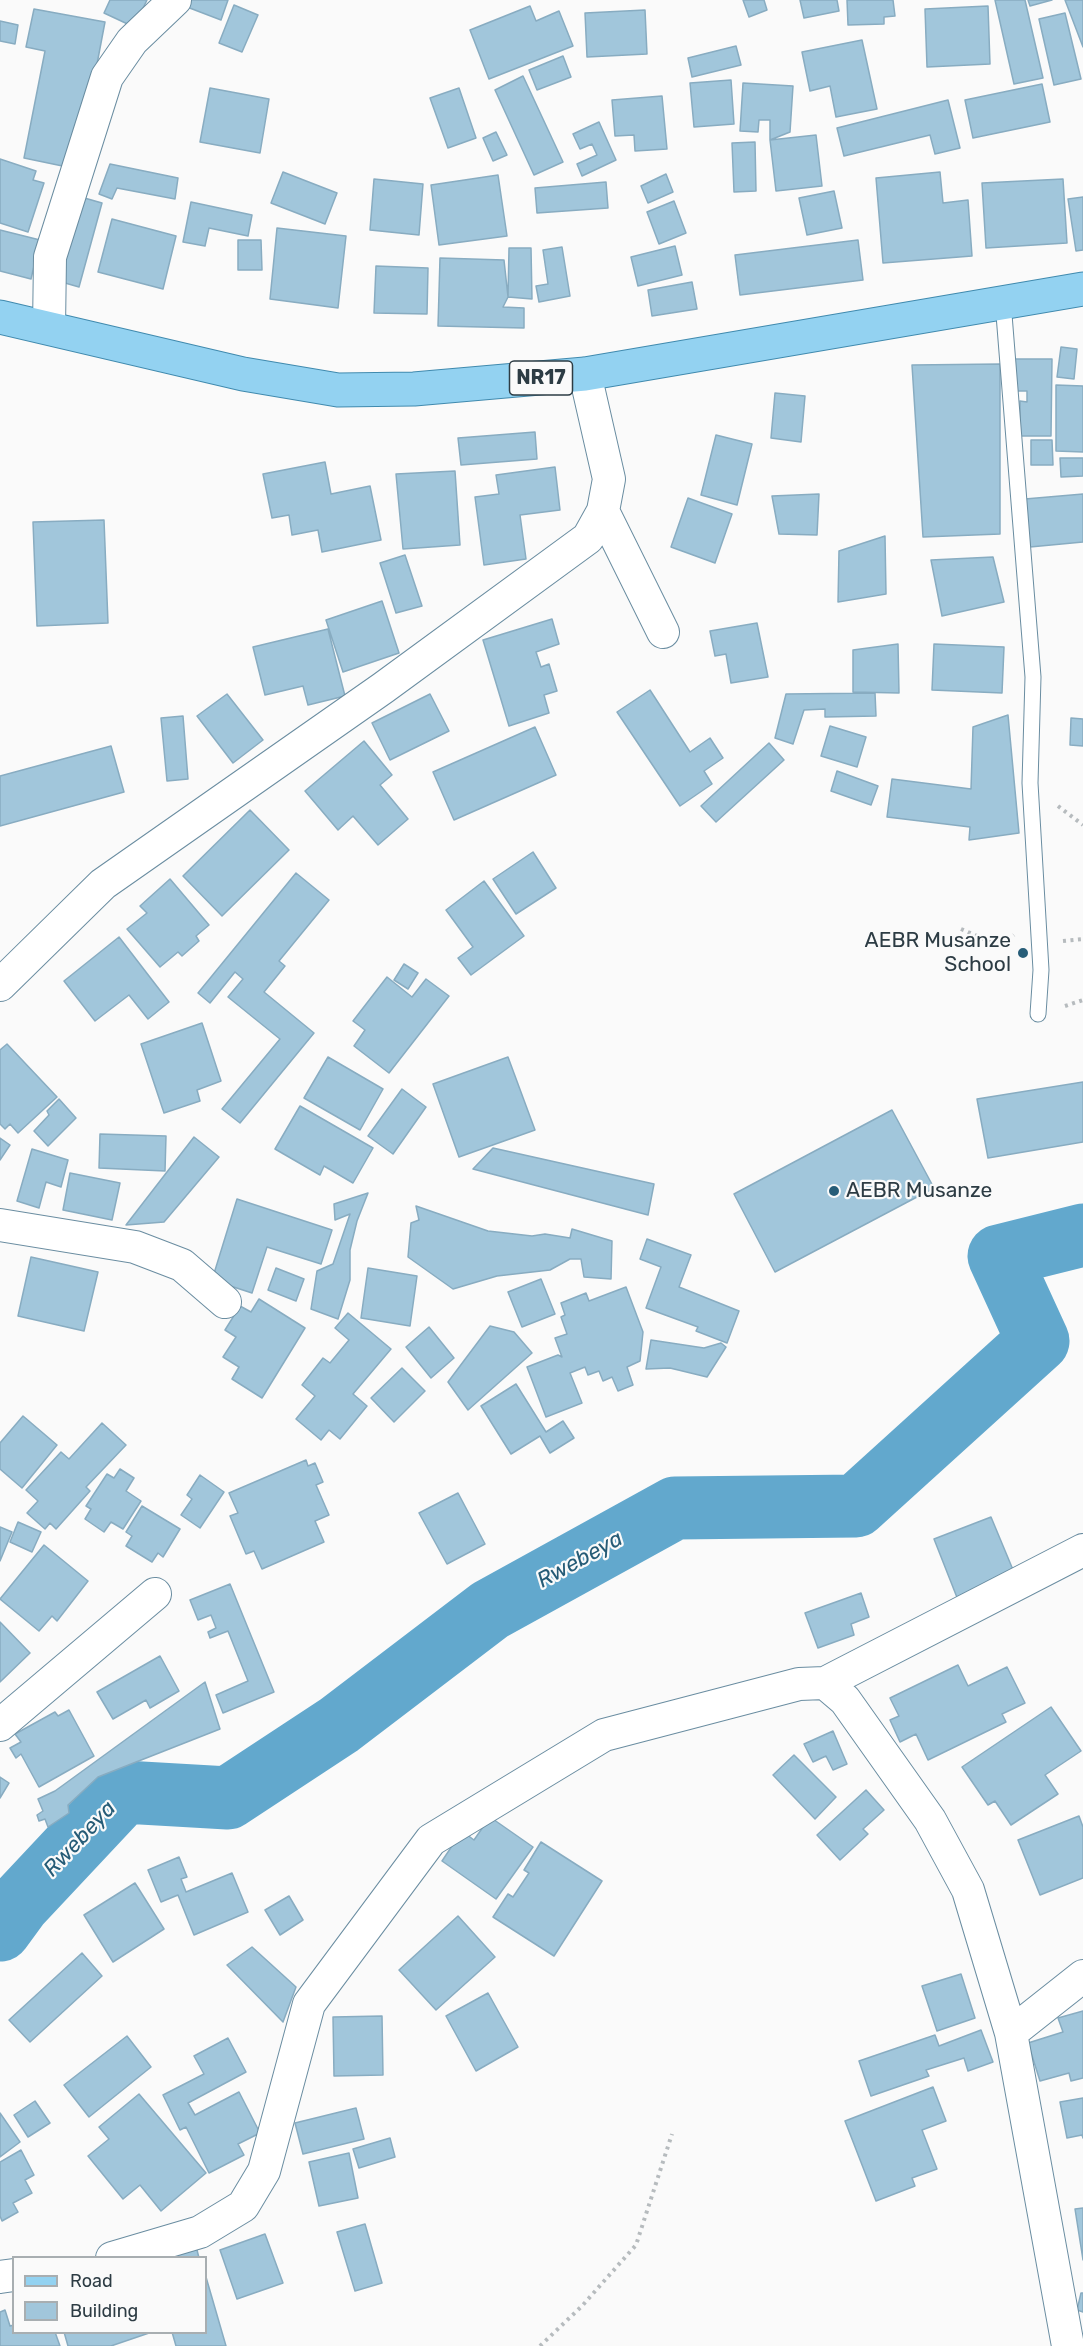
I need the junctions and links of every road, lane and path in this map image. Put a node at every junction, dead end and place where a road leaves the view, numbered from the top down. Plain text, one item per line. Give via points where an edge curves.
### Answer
1 (175, 0) edge
2 (1083, 289) edge
3 (1003, 302) junction
4 (0, 317) edge
5 (49, 328) junction
6 (585, 374) junction
7 (603, 511) junction
8 (663, 632) dead end
9 (1035, 899) junction
10 (962, 929) dead end
11 (0, 985) edge
12 (1038, 1014) dead end
13 (0, 1225) edge
14 (225, 1302) dead end
15 (1083, 1550) edge
16 (155, 1594) dead end
17 (825, 1683) junction
18 (0, 1725) edge
19 (1083, 1976) edge
20 (1011, 2033) junction
21 (672, 2134) dead end
22 (119, 2256) edge
23 (540, 2346) edge
24 (1068, 2346) edge

1 - 5 street via 132,41 107,77 50,257
2 - 3 main road, NR17
3 - 6 main road, NR17
3 - 9 lane via 1033,677 1030,783
4 - 5 main road, NR17
5 - 6 main road, NR17 via 243,374 338,390 414,389
6 - 7 street via 609,479
7 - 8 street
7 - 11 street via 588,538 103,884
9 - 10 path via 1024,927 1000,946
9 - 12 lane via 1041,970
13 - 14 street via 135,1247 182,1265
15 - 17 street
16 - 18 street
17 - 20 street via 846,1700 930,1820 968,1890
17 - 22 street via 799,1684 604,1734 431,1840 309,2004 264,2171 243,2206 200,2232
19 - 20 street
20 - 24 street
21 - 23 path via 636,2245

